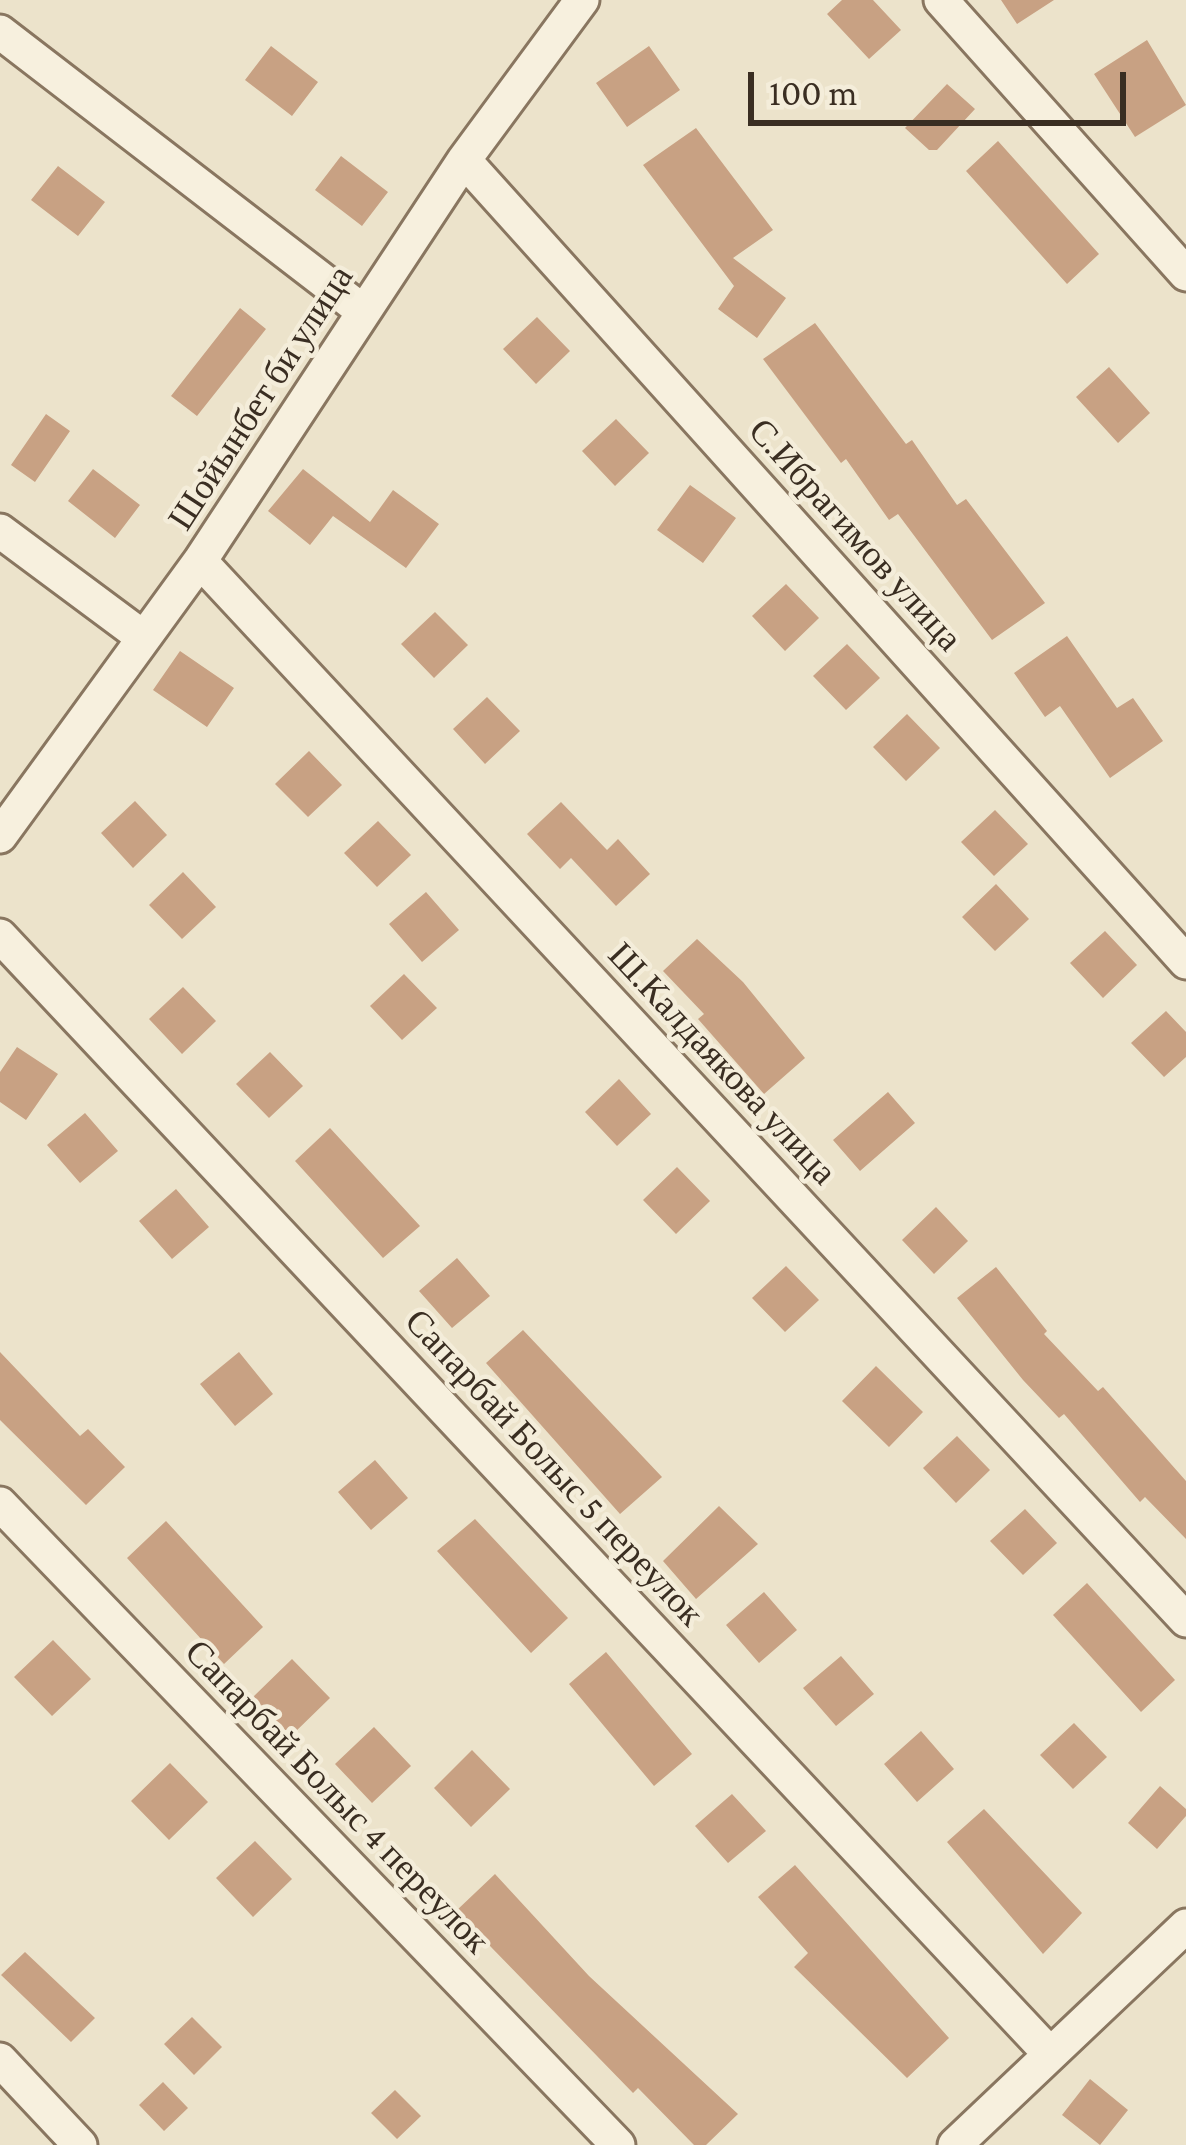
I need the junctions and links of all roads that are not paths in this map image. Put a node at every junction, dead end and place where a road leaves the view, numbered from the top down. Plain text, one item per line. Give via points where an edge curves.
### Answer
1 (941, 0) edge
2 (577, 2) edge
3 (0, 32) edge
4 (464, 160) junction
5 (1186, 274) edge
6 (364, 312) junction
7 (0, 531) edge
8 (200, 562) junction
9 (144, 638) junction
10 (0, 836) edge
11 (0, 936) edge
12 (1186, 962) edge
13 (0, 1504) edge
14 (1186, 1620) edge
15 (1181, 1941) edge
16 (1051, 2054) junction
17 (0, 2060) edge
18 (80, 2145) edge
19 (618, 2145) edge
20 (955, 2145) edge

1 - 5 street
2 - 4 street, Шойынбет би улица
3 - 6 street
4 - 6 street, Шойынбет би улица
4 - 12 street, С.Ибрагимов улица
6 - 8 street, Шойынбет би улица
7 - 9 street
8 - 9 street, Шойынбет би улица
8 - 14 street, Ш.Калдаякова улица
9 - 10 street, Шойынбет би улица
11 - 16 street, Сапарбай Болыс 5 переулок
13 - 19 street, Сапарбай Болыс 4 переулок
15 - 16 street
16 - 20 street
17 - 18 street

